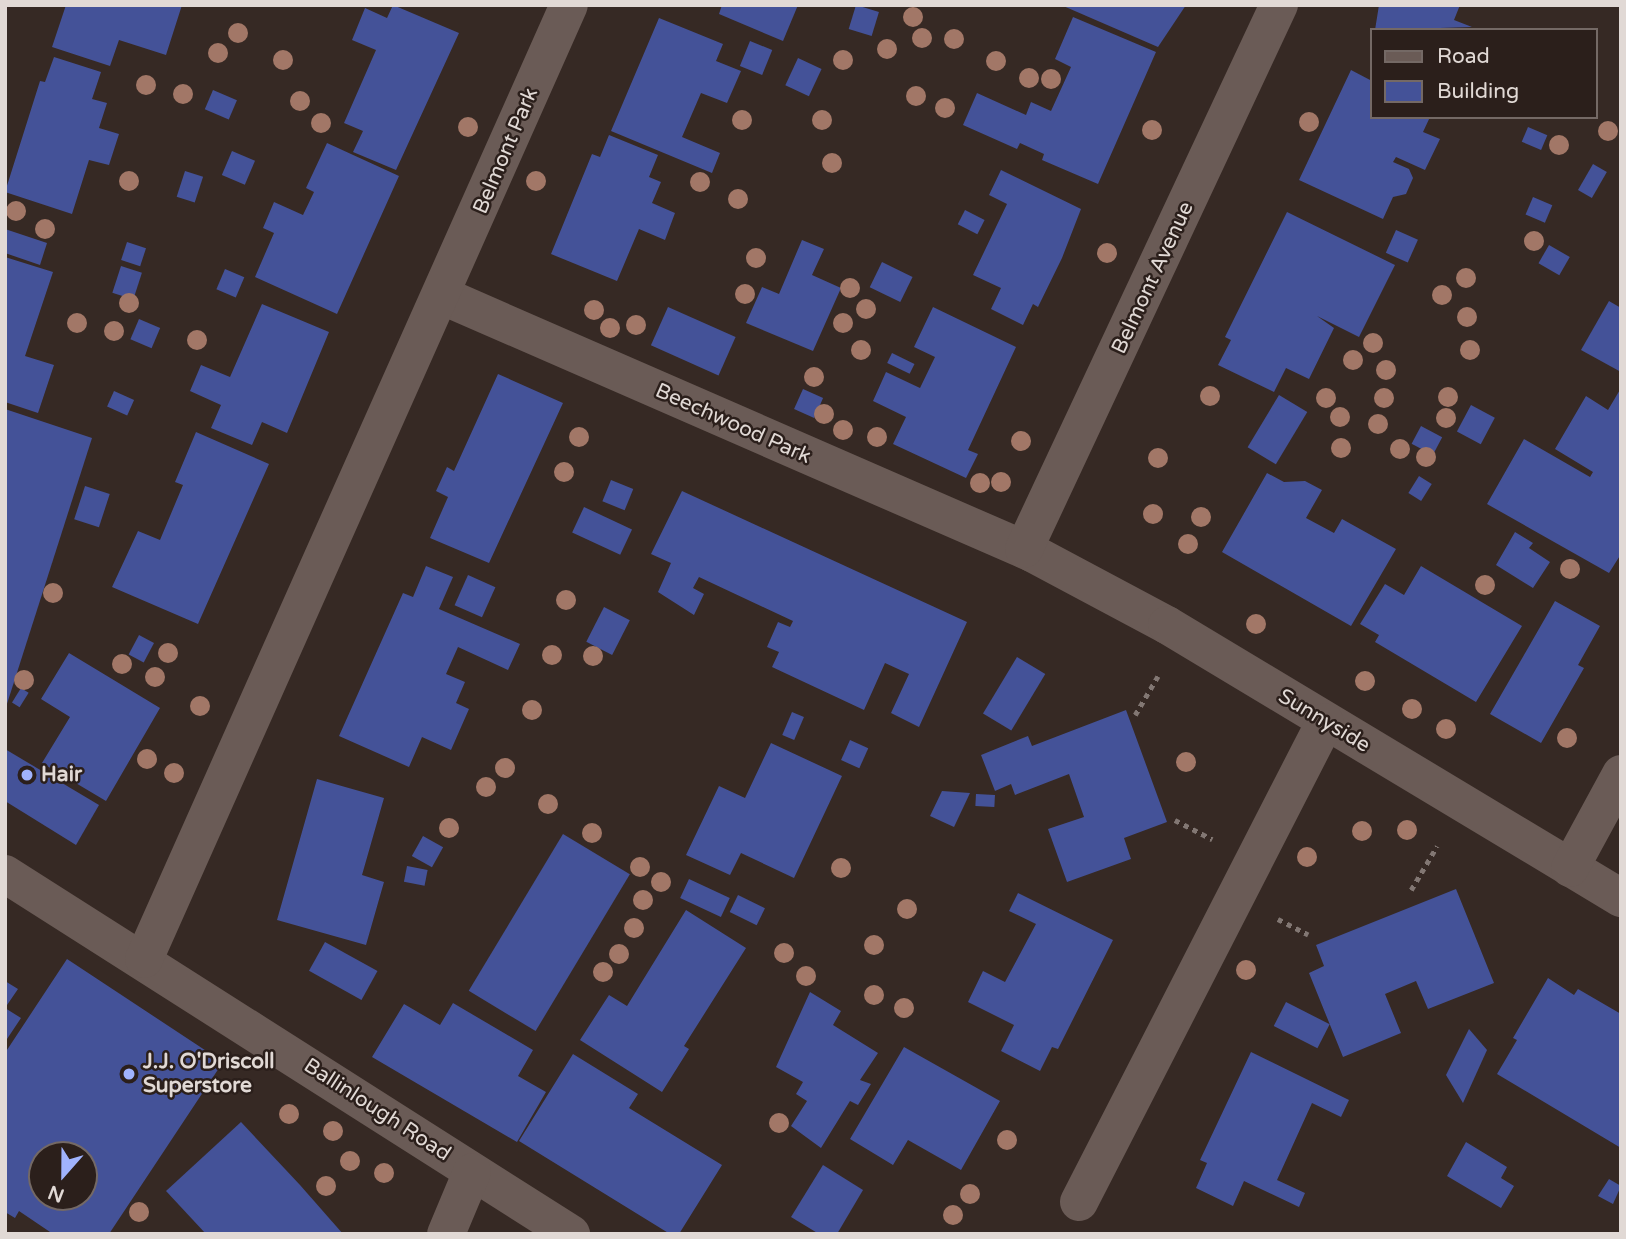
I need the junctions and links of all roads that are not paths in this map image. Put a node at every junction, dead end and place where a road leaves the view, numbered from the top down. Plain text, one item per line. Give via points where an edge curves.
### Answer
1 (569, 5) edge
2 (1279, 5) edge
3 (443, 296) junction
4 (1024, 549) junction
5 (1325, 722) junction
6 (1621, 774) edge
7 (1570, 868) junction
8 (5, 874) edge
9 (1621, 898) edge
10 (144, 959) junction
11 (472, 1172) junction
12 (1079, 1202) dead end
13 (446, 1234) edge
14 (571, 1234) edge

1 - 3 street, Belmont Park
2 - 4 street, Belmont Avenue
3 - 4 street, Beechwood Park
3 - 10 street, Belmont Park
4 - 5 street, Sunnyside via 1167,625
5 - 7 street, Sunnyside
5 - 12 street
6 - 7 street
7 - 9 street, Sunnyside
8 - 10 street, Ballinlough Road
10 - 11 street, Ballinlough Road
11 - 13 street
11 - 14 street, Ballinlough Road

